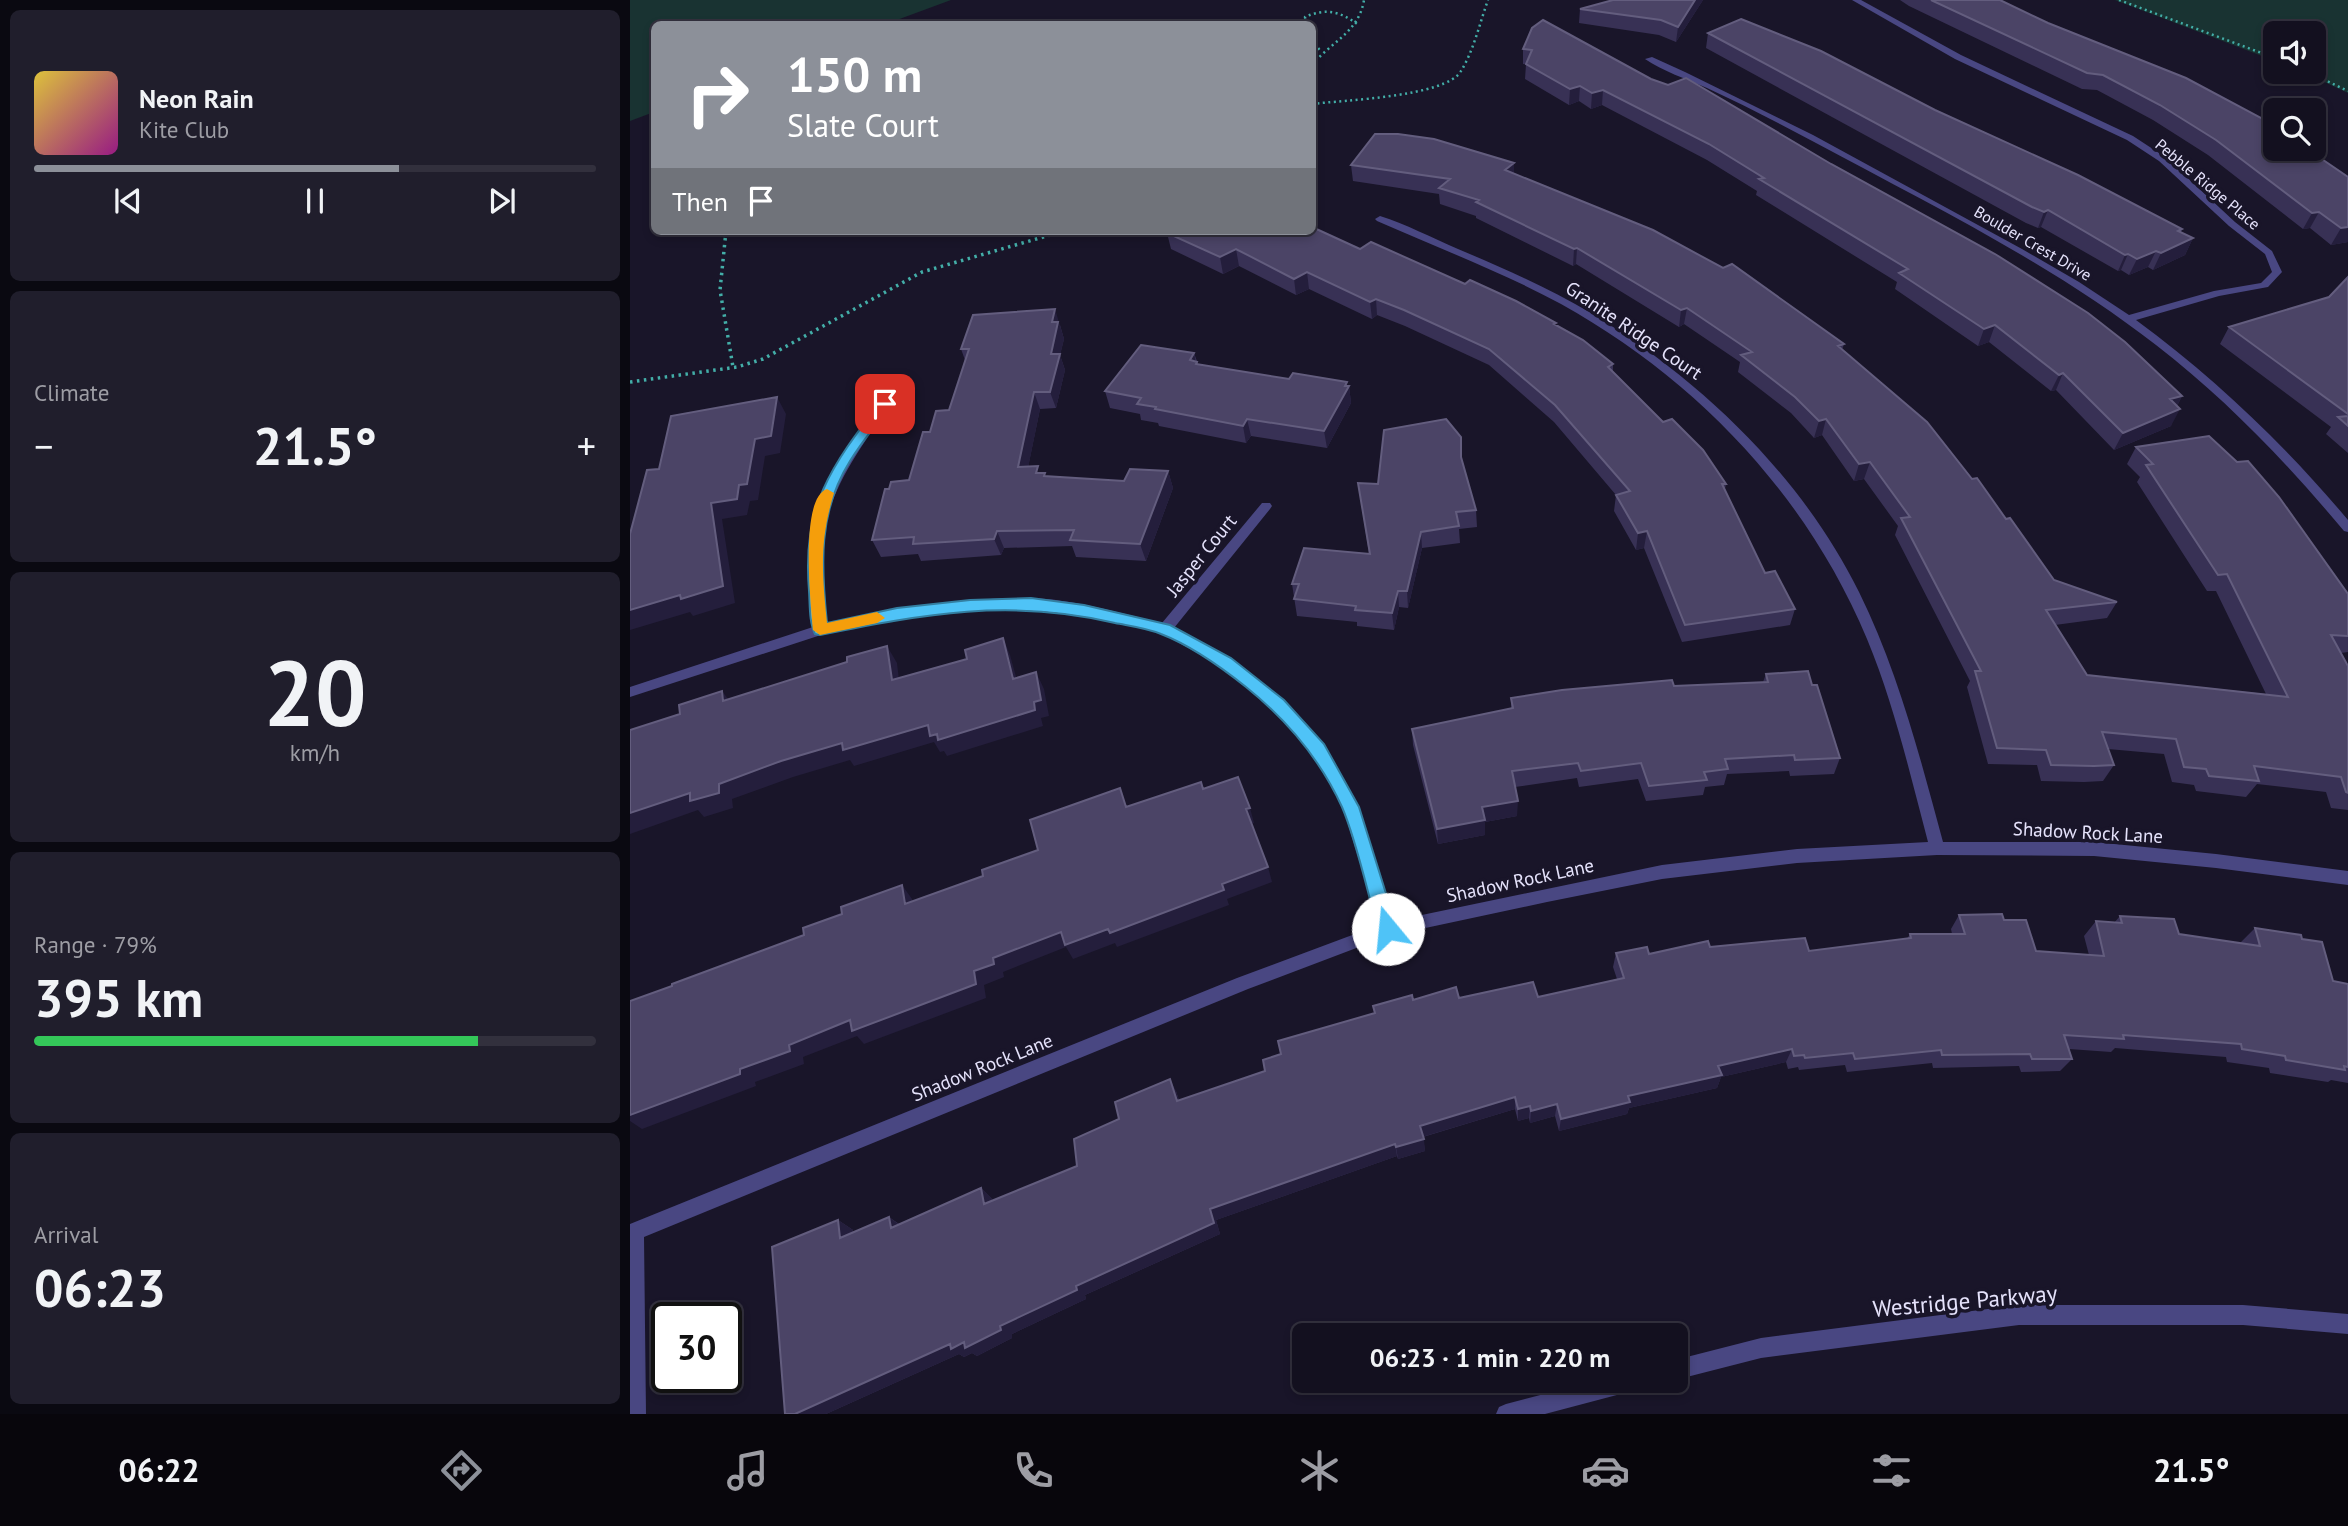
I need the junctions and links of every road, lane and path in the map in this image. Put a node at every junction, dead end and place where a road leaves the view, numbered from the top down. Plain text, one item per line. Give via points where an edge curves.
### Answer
1 (1364, 0) edge
2 (1488, 0) edge
3 (1856, 0) edge
4 (2119, 0) edge
5 (1306, 21) edge
6 (1357, 24) junction
7 (1316, 44) edge
8 (1321, 52) junction
9 (2263, 54) edge
10 (1316, 59) edge
11 (1649, 59) dead end
12 (2326, 81) edge
13 (2348, 91) edge
14 (1316, 104) edge
15 (1380, 219) dead end
16 (726, 235) edge
17 (1049, 235) edge
18 (2128, 319) junction
19 (733, 367) junction
20 (630, 382) edge
21 (885, 404) dead end
22 (1266, 506) dead end
23 (2348, 528) edge
24 (1165, 629) junction
25 (820, 630) junction
26 (630, 692) edge
27 (1937, 848) junction
28 (2348, 877) edge
29 (1388, 929) junction
30 (632, 1233) edge
31 (2348, 1324) edge
32 (1688, 1367) edge
33 (1586, 1393) edge
34 (636, 1414) edge
35 (1506, 1414) edge

1 - 6 path
2 - 14 path via 1461,72 1451,82 1426,91
3 - 18 street, Pebble Ridge Place via 1914,35 2151,152 2269,253 2277,272 2264,285
4 - 9 path
5 - 6 path via 1305,17 1325,10 1345,14
6 - 8 path
7 - 8 path
8 - 10 path
11 - 18 street, Boulder Crest Drive via 1768,113 2030,257
12 - 13 path
15 - 27 street, Granite Ridge Court via 1544,291 1588,316 1708,403 1768,467 1810,522 1873,637 1903,722
16 - 19 path via 720,290
17 - 19 path via 922,272 763,359
18 - 23 street, Boulder Crest Drive via 2245,414
19 - 20 path
21 - 25 street via 844,459 826,494 814,565
22 - 24 street, Jasper Court
24 - 25 street via 1031,603 909,612
24 - 29 street via 1226,662 1279,705 1318,748 1350,807
25 - 26 street
27 - 28 street, Shadow Rock Lane via 2094,849
27 - 29 street, Shadow Rock Lane via 1797,856 1662,873
29 - 30 street, Shadow Rock Lane via 1243,983
30 - 34 street
31 - 32 street, Westridge Parkway via 2243,1315 2019,1315 1761,1348
33 - 35 street

